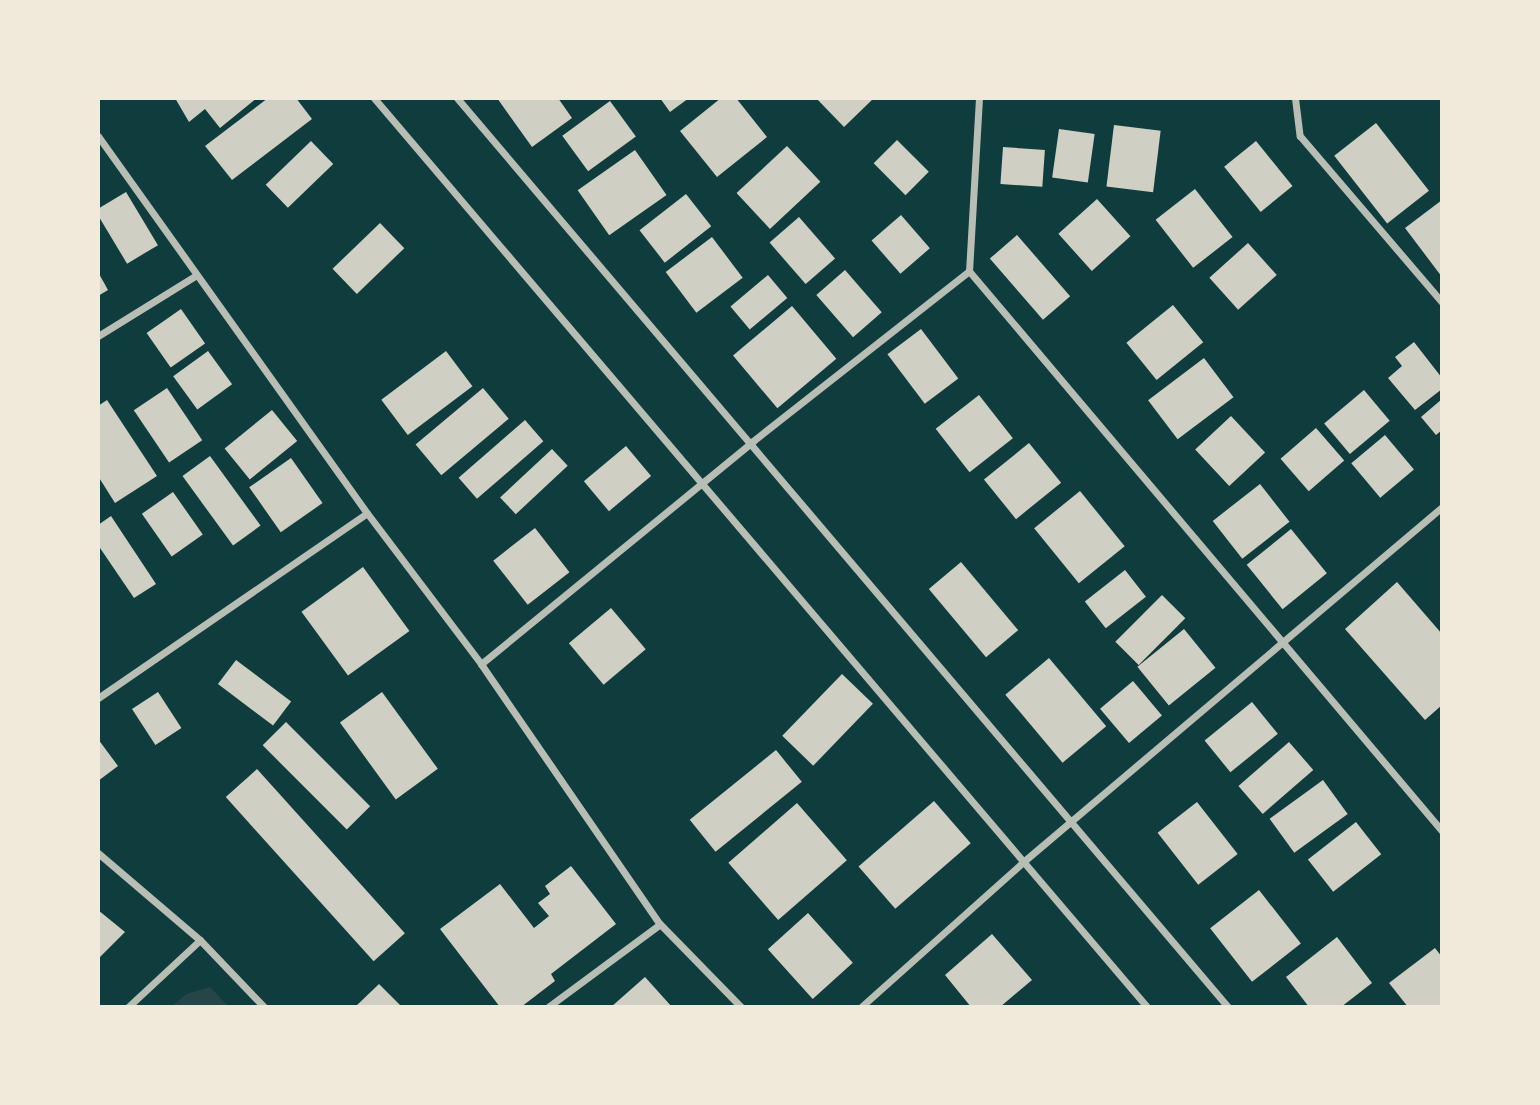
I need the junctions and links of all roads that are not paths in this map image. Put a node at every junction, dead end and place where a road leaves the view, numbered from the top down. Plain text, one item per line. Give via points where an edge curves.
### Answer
1 (374, 98) edge
2 (457, 98) edge
3 (979, 98) edge
4 (1295, 98) edge
5 (98, 136) edge
6 (969, 271) junction
7 (195, 276) junction
8 (1442, 302) edge
9 (98, 336) edge
10 (752, 441) junction
11 (704, 485) junction
12 (1442, 508) edge
13 (367, 513) junction
14 (1282, 642) junction
15 (481, 664) junction
16 (98, 698) edge
17 (1073, 820) junction
18 (1442, 831) edge
19 (98, 853) edge
20 (1023, 862) junction
21 (660, 924) junction
22 (200, 940) junction
23 (128, 1007) edge
24 (264, 1007) edge
25 (548, 1007) edge
26 (741, 1007) edge
27 (861, 1007) edge
28 (1147, 1007) edge
29 (1228, 1007) edge

1 - 11 street
2 - 10 street
3 - 6 street
4 - 8 street via 1300,136
5 - 7 street
6 - 10 street
6 - 14 street
7 - 9 street
7 - 13 street
10 - 11 street
10 - 17 street
11 - 15 street
11 - 20 street
12 - 14 street
13 - 15 street
13 - 16 street
14 - 17 street
14 - 18 street
15 - 21 street
17 - 20 street
17 - 29 street
19 - 22 street
20 - 27 street
20 - 28 street
21 - 25 street
21 - 26 street
22 - 23 street
22 - 24 street

